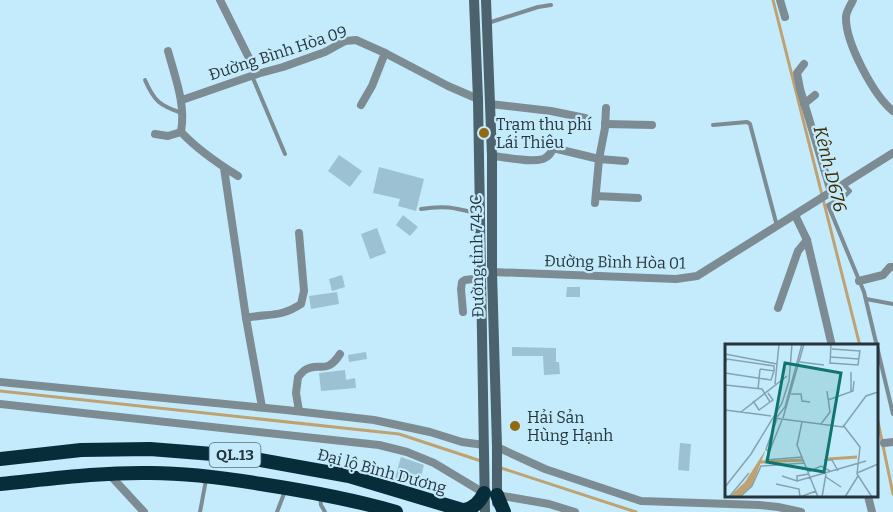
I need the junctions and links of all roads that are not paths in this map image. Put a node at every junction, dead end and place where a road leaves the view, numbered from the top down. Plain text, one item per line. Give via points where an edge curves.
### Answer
1 (220, 0) edge
2 (474, 0) edge
3 (486, 0) edge
4 (780, 0) edge
5 (854, 0) edge
6 (551, 5) dead end
7 (785, 17) dead end
8 (488, 23) junction
9 (168, 51) dead end
10 (385, 53) junction
11 (804, 64) dead end
12 (254, 75) junction
13 (145, 80) dead end
14 (815, 94) dead end
15 (478, 99) junction
16 (182, 100) junction
17 (490, 104) junction
18 (804, 104) junction
19 (362, 105) dead end
20 (606, 108) dead end
21 (893, 111) edge
22 (183, 113) junction
23 (585, 118) dead end
24 (605, 124) junction
25 (652, 125) dead end
26 (713, 125) dead end
27 (181, 132) junction
28 (154, 134) dead end
29 (893, 153) edge
30 (285, 154) dead end
31 (492, 156) junction
32 (599, 159) junction
33 (625, 161) dead end
34 (224, 168) junction
35 (238, 176) dead end
36 (843, 185) junction
37 (831, 192) junction
38 (638, 198) dead end
39 (421, 209) dead end
40 (798, 213) junction
41 (480, 215) junction
42 (777, 226) junction
43 (299, 233) dead end
44 (807, 240) junction
45 (893, 267) edge
46 (484, 274) junction
47 (859, 280) junction
48 (866, 299) junction
49 (893, 304) edge
50 (778, 308) dead end
51 (463, 312) dead end
52 (246, 318) junction
53 (832, 344) edge
54 (877, 344) edge
55 (878, 350) edge
56 (340, 354) dead end
57 (0, 382) edge
58 (0, 404) edge
59 (262, 407) junction
60 (299, 411) junction
61 (893, 414) edge
62 (484, 445) junction
63 (497, 447) junction
64 (0, 459) edge
65 (109, 474) junction
66 (207, 477) junction
67 (0, 484) edge
68 (286, 487) junction
69 (319, 493) junction
70 (491, 494) junction
71 (868, 497) edge
72 (641, 501) junction
73 (357, 506) edge
74 (466, 511) edge
75 (144, 512) edge
76 (200, 512) edge
77 (277, 512) edge
78 (325, 512) edge
79 (396, 512) edge
80 (485, 512) edge
81 (497, 512) edge
82 (504, 512) edge
83 (574, 512) edge
84 (640, 512) edge
85 (799, 512) edge
86 (872, 512) edge

1 - 12 street
2 - 15 main road, Đường tỉnh 743C
3 - 8 main road, Đường tỉnh 743C
4 - 7 street
5 - 21 street via 846,15 849,36 865,74
6 - 8 lane
8 - 17 main road, Đường tỉnh 743C
9 - 16 street
10 - 12 street, Đường Bình Hòa 09 via 356,40 345,41 326,52
10 - 15 street, Đường Bình Hòa 09
10 - 19 street
11 - 18 street via 797,73
12 - 16 street, Đường Bình Hòa 09
12 - 30 lane
13 - 22 lane via 160,105
14 - 18 street
15 - 41 main road, Đường tỉnh 743C
16 - 22 street
17 - 23 street
17 - 31 main road, Đường tỉnh 743C
18 - 37 street
20 - 24 street
22 - 27 street
24 - 25 street
24 - 32 street
26 - 42 lane via 750,124
27 - 28 street via 168,136
27 - 34 street
29 - 36 street, Đường Bình Hòa 01
31 - 32 street via 541,159 553,148
31 - 46 main road, Đường tỉnh 743C
32 - 33 street
32 - 38 street via 596,199
34 - 35 street
34 - 52 street
36 - 37 street, Đường Bình Hòa 01
36 - 47 lane via 850,191 828,205
37 - 40 street, Đường Bình Hòa 01
39 - 41 lane via 450,206
40 - 42 street, Đường Bình Hòa 01
40 - 44 street
41 - 46 main road, Đường tỉnh 743C
42 - 46 street, Đường Bình Hòa 01 via 697,276 676,279
43 - 52 street via 304,291 301,304 279,315
44 - 50 street via 798,251
44 - 53 street
45 - 47 street via 883,276
46 - 51 street via 462,282
46 - 62 main road, Đường tỉnh 743C
46 - 63 main road, Đường tỉnh 743C
47 - 48 lane
48 - 49 lane
48 - 54 lane
52 - 59 street
55 - 61 lane
56 - 60 street via 326,367 307,369 298,377
57 - 59 street
58 - 70 street via 379,445 434,463
59 - 60 street
60 - 62 street via 374,420
62 - 70 main road, Đường tỉnh 743C
63 - 70 main road, Đường tỉnh 743C
63 - 72 street via 545,469
64 - 74 highway, Đại lộ Bình Dương / QL.13 via 81,450 169,450 238,456 349,476
65 - 66 highway, QL.13 via 152,472
65 - 67 highway, QL.13
65 - 75 street
66 - 68 highway, QL.13
66 - 76 lane
68 - 69 highway, QL.13
68 - 77 lane
69 - 73 highway, QL.13
69 - 78 lane
70 - 74 highway
70 - 80 main road, Đường tỉnh 743C
70 - 81 main road, Đường tỉnh 743C
70 - 82 highway
70 - 83 street
71 - 86 street
72 - 84 street
72 - 85 street via 759,505
73 - 79 highway, QL.13

